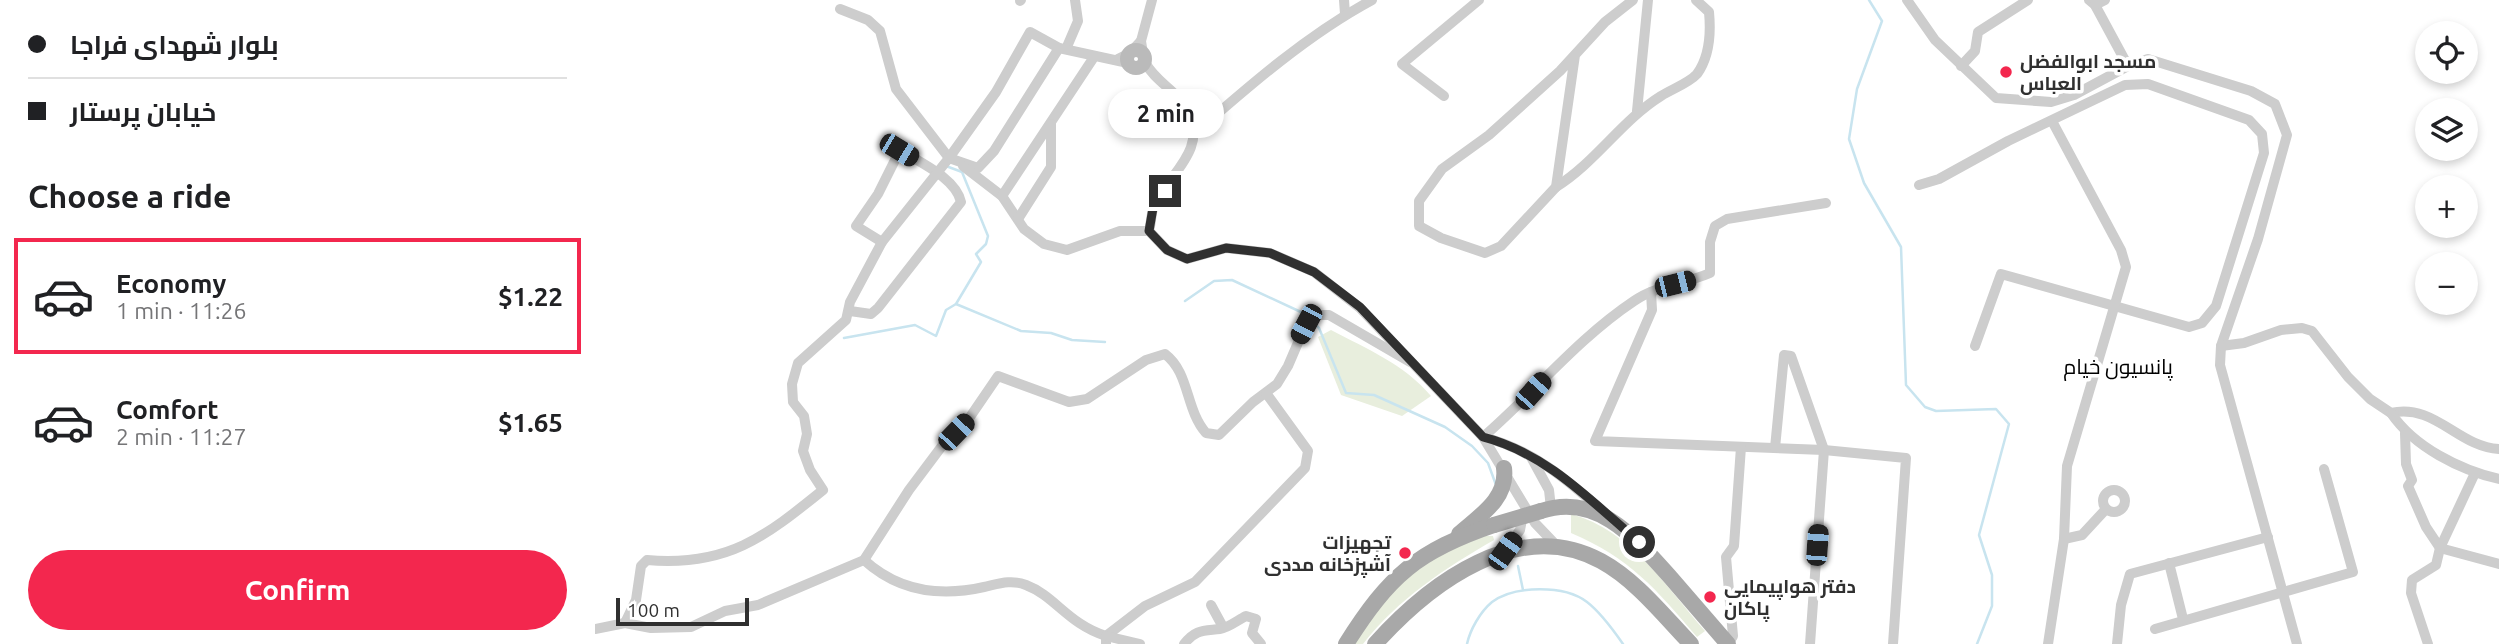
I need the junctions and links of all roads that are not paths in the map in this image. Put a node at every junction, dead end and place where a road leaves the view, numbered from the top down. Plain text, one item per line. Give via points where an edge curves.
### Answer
1 (1075, 0) edge
2 (1152, 0) edge
3 (1344, 0) edge
4 (1372, 0) edge
5 (1479, 0) edge
6 (1633, 0) edge
7 (1648, 0) edge
8 (1696, 0) edge
9 (1907, 0) edge
10 (2028, 0) edge
11 (2096, 2) edge
12 (840, 9) dead end
13 (1345, 14) junction
14 (1062, 48) junction
15 (1575, 55) junction
16 (1094, 57) junction
17 (1137, 59) junction
18 (1961, 66) junction
19 (2128, 66) junction
20 (1444, 96) dead end
21 (1637, 111) junction
22 (2052, 121) junction
23 (1051, 124) junction
24 (1194, 134) junction
25 (953, 159) junction
26 (936, 172) junction
27 (1919, 185) dead end
28 (1556, 187) junction
29 (1002, 195) junction
30 (1826, 203) dead end
31 (1018, 219) junction
32 (1149, 231) junction
33 (882, 242) junction
34 (1651, 292) junction
35 (2116, 307) junction
36 (850, 311) junction
37 (2221, 345) junction
38 (1975, 346) dead end
39 (1410, 362) junction
40 (1266, 394) junction
41 (2391, 413) junction
42 (2405, 433) junction
43 (1483, 437) junction
44 (1741, 447) junction
45 (1775, 448) junction
46 (2499, 449) edge
47 (1824, 450) junction
48 (1528, 454) junction
49 (1504, 468) junction
50 (2324, 469) dead end
51 (2475, 473) junction
52 (2499, 479) edge
53 (2106, 509) dead end
54 (1536, 510) junction
55 (1612, 519) junction
56 (2268, 537) junction
57 (2064, 539) junction
58 (1453, 540) junction
59 (1556, 545) junction
60 (2440, 548) junction
61 (1505, 551) junction
62 (864, 560) junction
63 (2169, 563) junction
64 (2499, 564) edge
65 (2283, 592) junction
66 (1211, 605) dead end
67 (2183, 619) junction
68 (625, 623) junction
69 (1223, 627) junction
70 (595, 629) edge
71 (2155, 629) dead end
72 (1106, 640) edge
73 (1140, 644) edge
74 (1184, 644) edge
75 (1261, 644) edge
76 (1346, 644) edge
77 (1375, 644) edge
78 (1691, 644) edge
79 (1728, 644) edge
80 (1810, 644) edge
81 (1893, 644) edge
82 (2048, 644) edge
83 (2117, 644) edge
84 (2297, 644) edge
85 (2428, 644) edge

1 - 14 street via 1078,21
2 - 17 street
3 - 13 street
4 - 13 street
5 - 20 street via 1402,64
6 - 15 street
7 - 21 street
8 - 21 street via 1709,12 1705,62 1695,77
9 - 18 street via 1935,40
10 - 18 street via 1978,32 1975,51
11 - 19 street
12 - 25 street via 868,20 880,31 895,89
13 - 24 street
14 - 16 street
14 - 25 street via 978,168
14 - 25 street via 1030,32
15 - 28 street
15 - 28 street via 1489,135 1442,169 1419,201 1419,226 1485,253 1501,246
16 - 17 street
16 - 23 street
17 - 24 street via 1188,111
18 - 19 street via 1996,98 2052,102
19 - 37 street via 2148,59 2251,90 2275,104 2283,119 2287,135
21 - 28 street via 1577,174
22 - 27 street
22 - 35 street via 2121,250 2126,267
22 - 35 street via 2125,85 2148,84 2249,120 2262,134 2264,153 2246,214 2216,306 2202,323 2189,327
23 - 29 street
23 - 31 street via 1051,167
24 - 32 street via 1188,158 1153,208
25 - 26 street
25 - 29 street
26 - 33 street
26 - 33 street via 899,150 856,226
26 - 36 street via 959,194 961,202 878,308 871,314
29 - 31 street
30 - 34 street via 1727,219 1715,226 1710,273
31 - 32 street via 1044,244 1067,250 1120,231
32 - 39 street via 1167,250 1187,259 1226,248 1270,253 1314,272 1360,307
33 - 36 street via 850,302
34 - 43 street via 1560,360 1519,406
34 - 44 street via 1652,310 1595,441
35 - 38 street via 2001,274
35 - 57 street via 2067,466
36 - 68 street via 846,320 797,363 792,384 793,402 804,416 807,434 803,451 824,490 737,551 669,562 647,560 641,566 636,600
37 - 41 street via 2281,330 2312,331 2348,377
37 - 56 street via 2220,365
39 - 40 street via 1329,315 1316,314 1306,324 1288,366
39 - 43 street
40 - 62 street via 1219,435 1206,433 1194,419 1176,362 1165,354 1146,360 1087,398 1069,402 998,376 909,490
40 - 72 street via 1308,452 1305,468 1195,582 1145,606 1122,621
41 - 42 street
41 - 46 street via 2404,410 2430,415 2464,439
42 - 51 street
42 - 60 street via 2406,464 2412,480 2408,486
43 - 48 street
43 - 49 street
44 - 45 street
44 - 79 street via 1734,546 1726,556 1733,636
45 - 47 street
45 - 47 street via 1784,355 1791,356
47 - 80 street
47 - 81 street via 1906,458
48 - 54 street via 1549,490
48 - 55 street
49 - 54 street
49 - 58 main road via 1506,481 1498,499
50 - 65 street via 2353,572
51 - 52 street
51 - 60 street
53 - 57 street via 2082,535
54 - 55 main road via 1574,506
54 - 58 main road, bridge
54 - 59 street
54 - 61 street
55 - 79 main road via 1639,542
56 - 63 street
56 - 65 street
57 - 82 street
58 - 76 main road via 1405,568
59 - 61 main road
59 - 78 main road via 1603,562
60 - 64 street
60 - 85 street via 2436,565 2412,580 2411,593
61 - 77 main road via 1457,575
62 - 68 street via 758,605 725,611 691,627
62 - 72 street via 879,574 927,591 951,593 1005,581 1026,585
63 - 67 street
63 - 83 street via 2130,574
65 - 67 street
65 - 84 street
66 - 69 street
67 - 71 street
68 - 70 street
69 - 74 street via 1208,628
69 - 75 street via 1246,616 1256,620 1252,633
72 - 73 street

